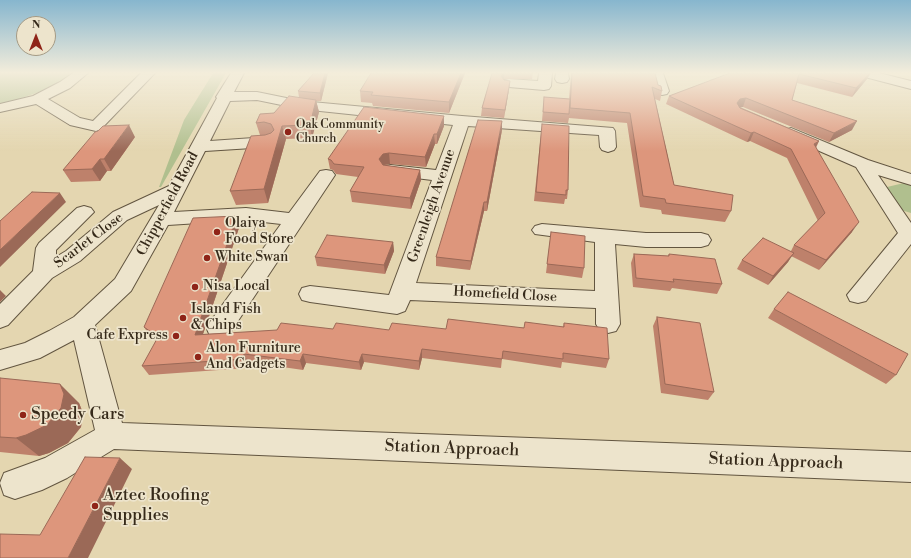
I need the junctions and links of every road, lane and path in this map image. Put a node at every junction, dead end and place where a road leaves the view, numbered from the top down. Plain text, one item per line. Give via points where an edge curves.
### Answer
1 (38, 99) joint
2 (122, 99) edge
3 (222, 99) edge
4 (272, 99) edge
5 (0, 108) edge
6 (462, 121) junction
7 (778, 127) edge
8 (268, 142) edge
9 (199, 146) junction
10 (608, 147) dead end
11 (862, 164) junction
12 (390, 170) edge
13 (326, 175) dead end
14 (443, 176) junction
15 (911, 180) edge
16 (177, 189) junction
17 (84, 212) dead end
18 (160, 219) junction
19 (294, 220) junction
20 (542, 230) dead end
21 (909, 234) edge
22 (605, 236) junction
23 (701, 240) dead end
24 (44, 273) junction
25 (402, 291) junction
26 (310, 294) dead end
27 (858, 295) dead end
28 (607, 300) junction
29 (0, 319) edge
30 (82, 323) junction
31 (608, 324) dead end
32 (219, 328) dead end
33 (0, 360) edge
34 (111, 436) junction
35 (911, 467) edge
36 (15, 484) dead end

1 - 2 street via 75,122 96,126
1 - 5 street
3 - 9 street, Chipperfield Road
4 - 6 street via 301,105
6 - 10 street via 607,131
6 - 14 street, Greenleigh Avenue
7 - 11 street
8 - 9 street
9 - 16 street, Chipperfield Road
11 - 15 street
11 - 21 street
12 - 14 street
13 - 19 street
14 - 25 street, Greenleigh Avenue
16 - 18 street, Chipperfield Road
16 - 24 street, Scarlet Close via 120,216 73,256
17 - 24 street, Scarlet Close via 46,248
18 - 19 street via 246,214
18 - 30 street, Chipperfield Road via 141,257 123,285
19 - 32 street
20 - 22 street
21 - 27 street
22 - 23 street via 646,240
22 - 28 street
24 - 29 street, Scarlet Close
25 - 26 street, Greenleigh Avenue via 397,305
25 - 28 street, Homefield Close
28 - 31 street
30 - 33 street, Chipperfield Road via 31,351
30 - 34 street
34 - 35 street, Station Approach
34 - 36 street via 56,468

